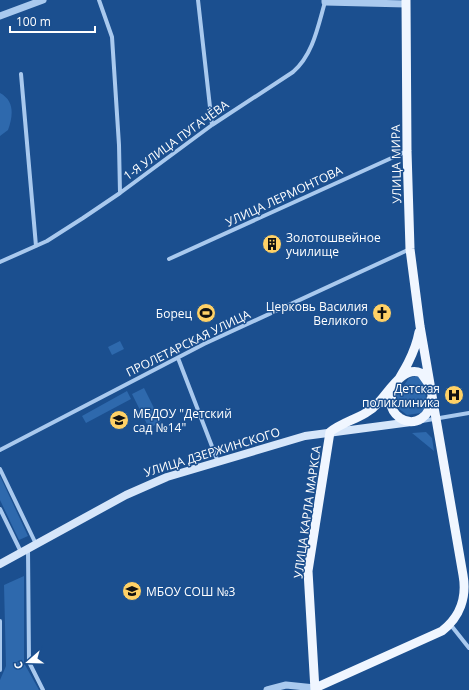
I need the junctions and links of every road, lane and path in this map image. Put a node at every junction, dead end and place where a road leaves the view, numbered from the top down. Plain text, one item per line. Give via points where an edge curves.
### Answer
1 (43, 0) edge
2 (99, 0) edge
3 (198, 0) edge
4 (325, 1) edge
5 (406, 2) edge
6 (0, 16) edge
7 (21, 74) dead end
8 (212, 125) junction
9 (407, 151) junction
10 (120, 193) junction
11 (36, 246) junction
12 (410, 249) junction
13 (169, 259) dead end
14 (0, 262) edge
15 (420, 326) junction
16 (178, 358) junction
17 (398, 381) junction
18 (431, 392) junction
19 (469, 414) edge
20 (436, 419) junction
21 (413, 421) junction
22 (330, 432) junction
23 (0, 450) edge
24 (218, 462) junction
25 (0, 469) edge
26 (0, 509) edge
27 (36, 544) junction
28 (24, 550) junction
29 (0, 564) edge
30 (467, 594) edge
31 (0, 621) edge
32 (450, 624) junction
33 (469, 648) edge
34 (0, 670) edge
35 (312, 689) edge
36 (43, 690) edge
37 (267, 690) edge

1 - 6 street
2 - 10 street via 112,37
3 - 8 street
4 - 5 street
4 - 8 street, 1-Я УЛИЦА ПУГАЧЁВА via 310,48 301,65
5 - 9 main road, УЛИЦА МИРА
7 - 11 street
8 - 10 street, 1-Я УЛИЦА ПУГАЧЁВА
9 - 12 main road, УЛИЦА МИРА
9 - 13 street, УЛИЦА ЛЕРМОНТОВА
10 - 11 street, 1-Я УЛИЦА ПУГАЧЁВА
11 - 14 street, 1-Я УЛИЦА ПУГАЧЁВА
12 - 15 main road, УЛИЦА МИРА
12 - 16 street, ПРОЛЕТАРСКАЯ УЛИЦА
15 - 17 main road, УЛИЦА МИРА via 412,353
15 - 18 main road, УЛИЦА МИРА
16 - 23 street, ПРОЛЕТАРСКАЯ УЛИЦА
16 - 24 street
17 - 18 main road via 408,372 418,371 425,375
17 - 21 main road via 391,397 392,407 399,417
17 - 22 main road via 367,412
18 - 20 main road
18 - 21 main road via 428,412 422,418
19 - 20 street
20 - 21 street
20 - 30 main road
21 - 22 main road, УЛИЦА ДЗЕРЖИНСКОГО
22 - 24 main road, УЛИЦА ДЗЕРЖИНСКОГО via 305,436
22 - 35 main road, УЛИЦА КАРЛА МАРКСА via 308,571
24 - 27 main road, УЛИЦА ДЗЕРЖИНСКОГО via 167,477 138,489
25 - 27 street
26 - 28 street
27 - 28 main road, УЛИЦА ДЗЕРЖИНСКОГО
28 - 29 main road, УЛИЦА ДЗЕРЖИНСКОГО
28 - 36 street via 29,662
30 - 32 main road
31 - 34 street
32 - 33 street
32 - 35 main road via 434,636
35 - 37 street via 282,685

